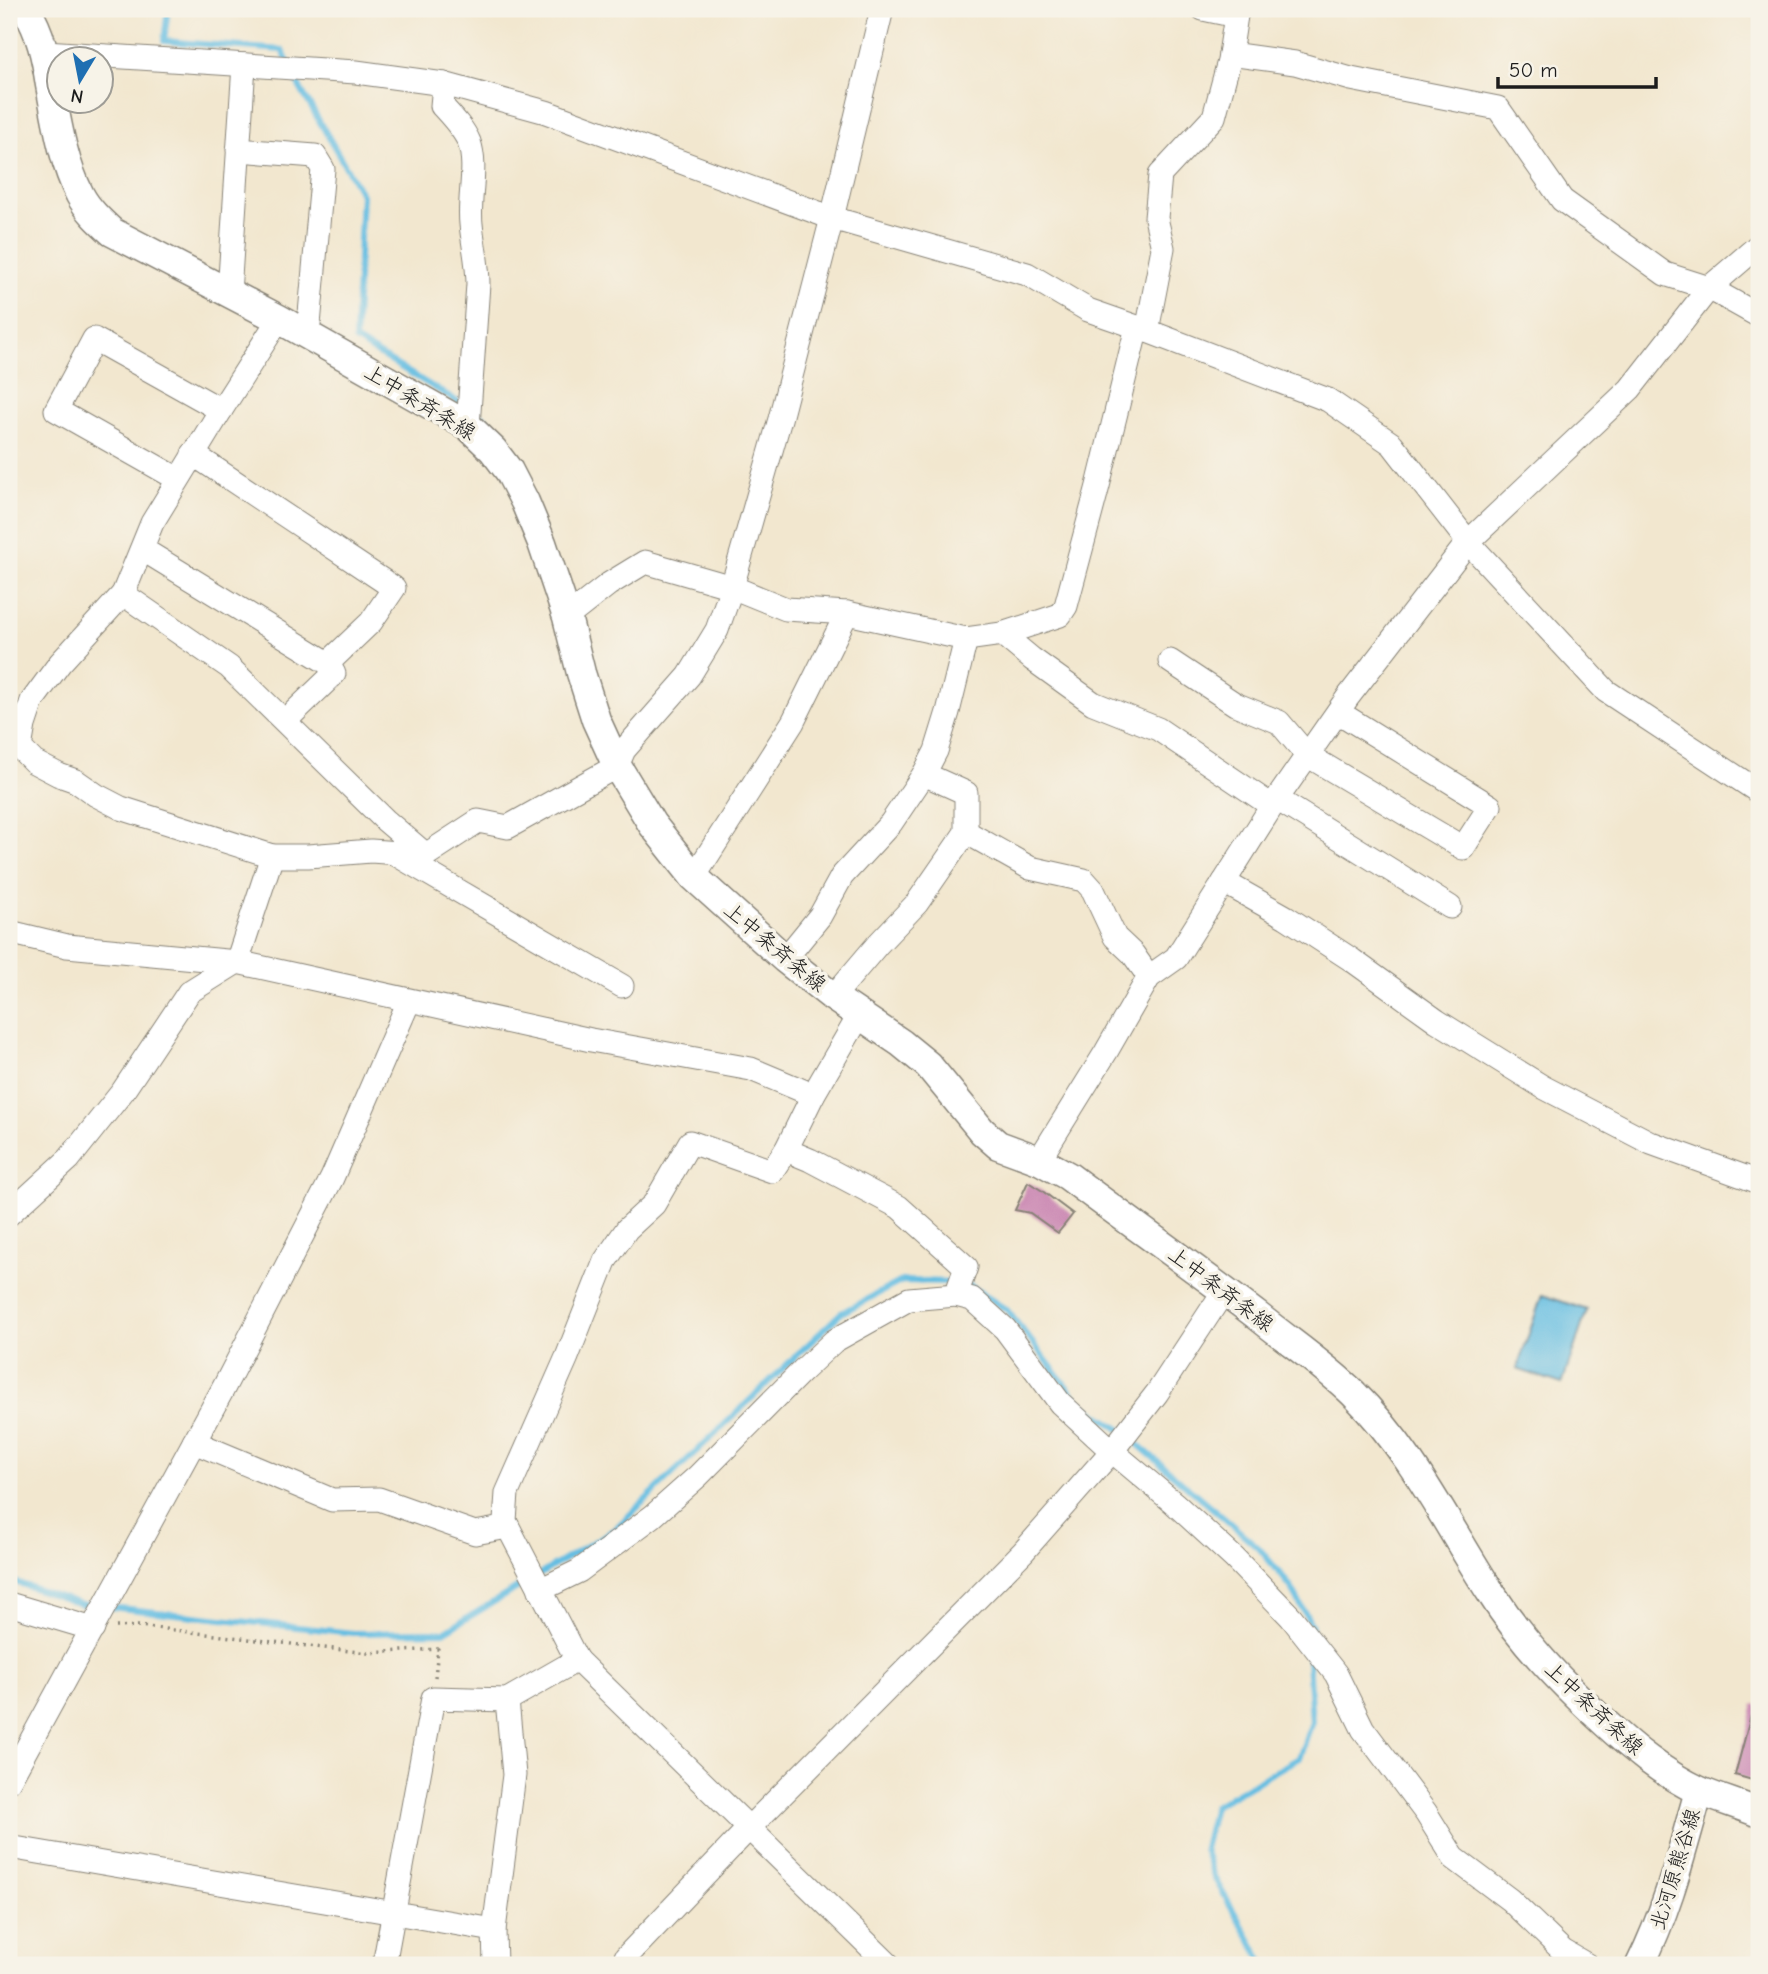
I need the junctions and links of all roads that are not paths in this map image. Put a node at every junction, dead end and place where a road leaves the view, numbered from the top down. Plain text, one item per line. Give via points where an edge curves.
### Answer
1 (26, 9) edge
2 (882, 9) edge
3 (1202, 9) edge
4 (1236, 12) edge
5 (45, 52) junction
6 (1230, 54) junction
7 (244, 65) junction
8 (444, 84) junction
9 (239, 150) junction
10 (832, 218) junction
11 (1759, 245) edge
12 (1709, 288) junction
13 (229, 293) junction
14 (1759, 316) edge
15 (279, 319) junction
16 (1142, 329) junction
17 (308, 336) junction
18 (220, 410) junction
19 (468, 426) junction
20 (193, 454) junction
21 (178, 479) junction
22 (1468, 542) junction
23 (142, 549) junction
24 (732, 587) junction
25 (123, 594) junction
26 (847, 613) junction
27 (567, 617) junction
28 (1002, 634) junction
29 (966, 639) junction
30 (1170, 661) dead end
31 (328, 663) junction
32 (1338, 712) junction
33 (285, 721) junction
34 (1307, 755) junction
35 (617, 766) junction
36 (924, 774) junction
37 (1759, 792) edge
38 (1275, 803) junction
39 (966, 832) junction
40 (392, 852) junction
41 (426, 855) junction
42 (272, 856) junction
43 (694, 877) junction
44 (1224, 882) junction
45 (1450, 907) dead end
46 (9, 932) edge
47 (785, 959) junction
48 (237, 962) junction
49 (1149, 977) junction
50 (622, 986) dead end
51 (833, 997) junction
52 (409, 1001) junction
53 (859, 1016) junction
54 (813, 1095) junction
55 (786, 1150) junction
56 (1040, 1160) junction
57 (1759, 1182) edge
58 (9, 1214) edge
59 (1224, 1291) junction
60 (956, 1295) junction
61 (194, 1442) junction
62 (1112, 1451) junction
63 (508, 1527) junction
64 (540, 1590) junction
65 (9, 1604) edge
66 (93, 1629) junction
67 (577, 1660) junction
68 (507, 1700) junction
69 (9, 1781) edge
70 (1699, 1791) junction
71 (1759, 1813) edge
72 (749, 1828) junction
73 (9, 1847) edge
74 (393, 1912) junction
75 (494, 1930) junction
76 (384, 1965) edge
77 (495, 1965) edge
78 (623, 1965) edge
79 (889, 1965) edge
80 (1587, 1965) edge
81 (1640, 1965) edge

1 - 5 main road, 上中条斉条線
2 - 10 street
3 - 4 street
4 - 6 street
5 - 7 street
5 - 13 main road, 上中条斉条線 via 60,137 80,196 95,217 112,232
6 - 12 street via 1498,108 1562,200 1665,274
6 - 16 street via 1214,117 1160,175 1156,218 1163,248
7 - 8 street via 356,72
7 - 9 street
8 - 10 street via 546,112
8 - 19 street via 442,106 461,128 472,155 470,221 478,284
9 - 13 street
9 - 17 street via 315,156 323,169
10 - 16 street via 1027,274 1088,310
10 - 24 street
11 - 12 street
12 - 14 street
12 - 22 street via 1630,389
13 - 15 main road, 上中条斉条線
15 - 17 main road, 上中条斉条線
15 - 18 street
16 - 22 street via 1328,400 1392,444
16 - 28 street via 1066,606 1060,615
17 - 19 main road, 上中条斉条線
18 - 20 street
18 - 21 street via 94,340 57,410
19 - 27 main road, 上中条斉条線 via 493,450 526,502
20 - 21 street
20 - 31 street via 394,588 371,622
21 - 23 street
22 - 32 street
22 - 37 street via 1606,691
23 - 25 street
23 - 31 street
24 - 26 street via 786,609
24 - 27 street via 645,562
24 - 35 street via 717,630 689,676 624,750
25 - 33 street via 229,667
25 - 42 street via 32,701 20,748 34,762 121,808
26 - 29 street
26 - 43 street via 793,722
27 - 35 main road, 上中条斉条線 via 596,720
28 - 29 street
28 - 38 street via 1093,703 1158,729
29 - 36 street via 936,751
30 - 34 street via 1235,704 1279,722
31 - 33 street via 334,674
32 - 34 street
32 - 34 street via 1490,806 1463,848
33 - 41 street
34 - 38 street
35 - 41 street via 508,827 478,821
35 - 43 main road, 上中条斉条線 via 652,824
36 - 39 street via 966,793
36 - 47 street via 891,823 842,876 820,916
38 - 44 street
38 - 45 street
39 - 49 street via 1030,868 1084,880 1115,937
39 - 51 street via 917,903
40 - 41 street
40 - 42 street
40 - 50 street
42 - 48 street
43 - 47 main road, 上中条斉条線
44 - 49 street via 1176,958
44 - 57 street via 1286,917 1543,1087 1651,1143
46 - 48 street via 67,946
47 - 51 main road, 上中条斉条線
48 - 52 street
48 - 58 street via 189,992 123,1091 69,1159
49 - 56 street
51 - 53 main road, 上中条斉条線
52 - 54 street via 751,1069
52 - 61 street via 332,1178
53 - 54 street
53 - 56 main road, 上中条斉条線 via 928,1065 998,1145
54 - 55 street
55 - 60 street via 899,1207 966,1267
55 - 63 street via 772,1171 690,1142 654,1204 627,1229 605,1261 507,1493
56 - 59 main road, 上中条斉条線 via 1068,1175
59 - 62 street via 1157,1393
59 - 70 main road, 上中条斉条線 via 1325,1369 1384,1427 1528,1646 1621,1737
60 - 62 street via 972,1299 1005,1329 1060,1403
60 - 64 street via 909,1299 835,1341 653,1516 579,1571
61 - 63 street via 332,1500 379,1499 475,1533
61 - 66 street
62 - 72 street via 1023,1552
62 - 80 street via 1224,1549 1291,1617 1336,1674 1363,1729 1454,1858 1510,1900 1563,1951
63 - 64 street
64 - 67 street
65 - 66 street
66 - 69 street
67 - 68 street
67 - 72 street
68 - 74 street via 433,1698
68 - 75 street via 514,1775
70 - 71 main road, 北河原熊谷線
70 - 81 main road, 北河原熊谷線 via 1672,1887
72 - 78 street
72 - 79 street
73 - 74 street
74 - 75 street
74 - 76 street
75 - 77 street

